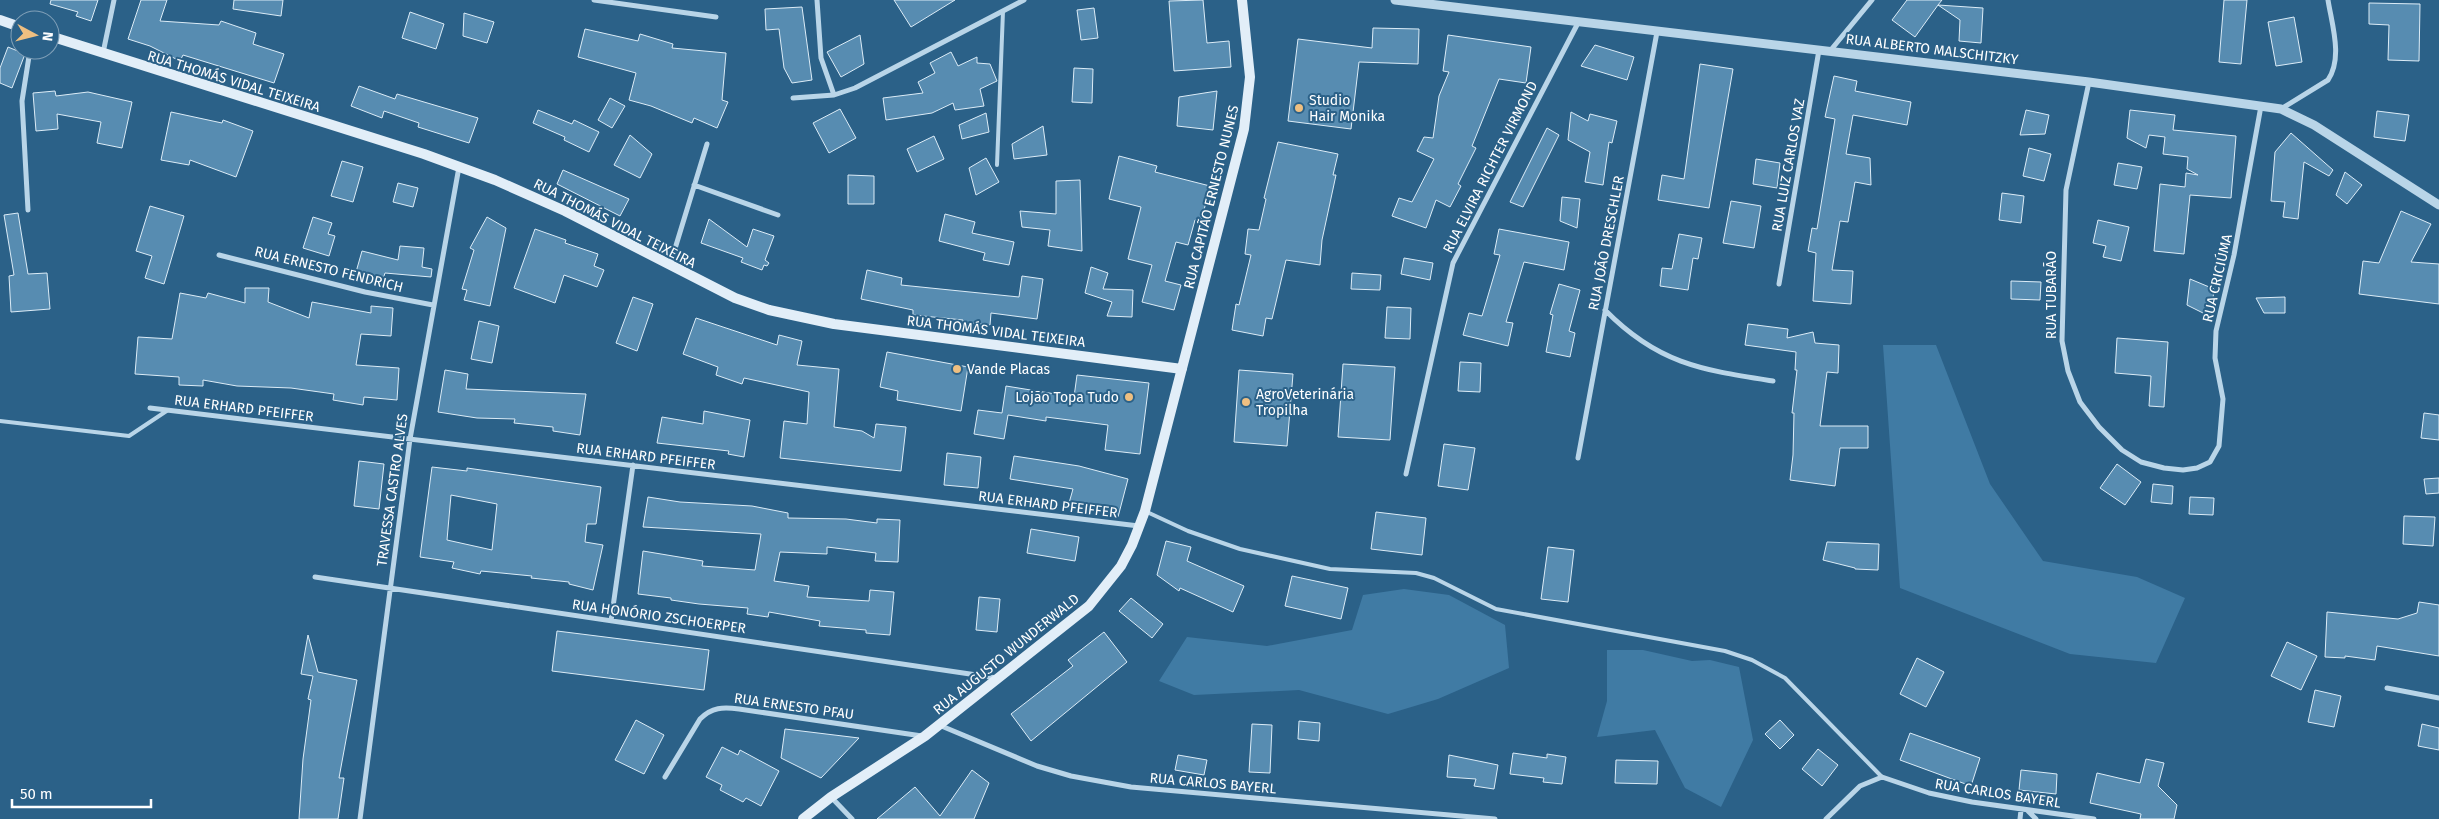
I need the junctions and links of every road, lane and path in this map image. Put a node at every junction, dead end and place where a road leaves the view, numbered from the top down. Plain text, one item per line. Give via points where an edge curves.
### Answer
1 (114, 0) edge
2 (594, 0) edge
3 (817, 0) edge
4 (1024, 0) edge
5 (1242, 0) edge
6 (1395, 0) edge
7 (1872, 0) edge
8 (2328, 0) edge
9 (1003, 11) junction
10 (716, 17) dead end
11 (1578, 23) junction
12 (1657, 32) junction
13 (60, 39) edge
14 (1819, 50) junction
15 (1830, 51) junction
16 (103, 54) junction
17 (28, 60) edge
18 (2090, 82) junction
19 (834, 95) junction
20 (794, 98) dead end
21 (2261, 106) junction
22 (2281, 110) junction
23 (707, 144) dead end
24 (997, 165) dead end
25 (459, 166) junction
26 (694, 185) junction
27 (2439, 205) edge
28 (28, 210) dead end
29 (778, 215) dead end
30 (219, 255) dead end
31 (670, 266) junction
32 (1779, 284) dead end
33 (433, 305) junction
34 (1605, 310) junction
35 (1182, 368) junction
36 (1773, 381) dead end
37 (150, 408) dead end
38 (168, 410) junction
39 (0, 421) edge
40 (410, 439) junction
41 (2215, 455) joint
42 (1578, 458) dead end
43 (633, 465) junction
44 (1406, 474) dead end
45 (1145, 511) junction
46 (1140, 526) junction
47 (315, 577) dead end
48 (390, 588) junction
49 (612, 620) junction
50 (1000, 678) junction
51 (2387, 688) dead end
52 (2439, 698) edge
53 (939, 725) junction
54 (925, 736) junction
55 (665, 777) dead end
56 (1882, 777) junction
57 (831, 797) junction
58 (2021, 810) junction
59 (2028, 811) junction
60 (360, 819) edge
61 (803, 819) edge
62 (852, 819) edge
63 (1496, 819) edge
64 (1826, 819) edge
65 (2020, 819) edge
66 (2036, 819) edge
67 (2094, 819) edge

1 - 16 street
2 - 10 street
3 - 19 street via 821,58
4 - 9 street
5 - 35 main road, RUA CAPITÃO ERNESTO NUNES via 1250,77 1249,105
6 - 11 street, RUA ALBERTO MALSCHITZKY
7 - 15 street
8 - 22 street via 2336,58 2333,73 2328,80
9 - 19 street via 872,81
9 - 24 lane
11 - 12 street, RUA ALBERTO MALSCHITZKY
11 - 44 street, RUA ELVIRA RICHTER VIRMOND via 1453,264
12 - 14 street, RUA ALBERTO MALSCHITZKY
12 - 34 street, RUA JOÃO DRESCHLER
13 - 16 main road, RUA THOMÁS VIDAL TEIXEIRA
14 - 15 street, RUA ALBERTO MALSCHITZKY
14 - 32 street, RUA LUIZ CARLOS VAZ
15 - 18 street, RUA ALBERTO MALSCHITZKY
16 - 25 main road, RUA THOMÁS VIDAL TEIXEIRA
17 - 28 street via 22,101
18 - 21 street, RUA ALBERTO MALSCHITZKY
18 - 41 street, RUA TUBARÃO via 2073,150 2063,217 2062,341 2068,371 2080,402 2099,426 2122,450 2141,462 2183,470 2210,462
19 - 20 street
21 - 22 street, RUA ALBERTO MALSCHITZKY
21 - 41 street, RUA CRICIÚMA via 2234,256 2216,331 2215,358 2223,399 2219,446
22 - 27 street, RUA ALBERTO MALSCHITZKY via 2314,125
23 - 26 street
25 - 31 main road, RUA THOMÁS VIDAL TEIXEIRA via 531,194
25 - 33 street, TRAVESSA CASTRO ALVES
26 - 29 street
26 - 31 street
30 - 33 street, RUA ERNESTO FENDRICH via 365,292
31 - 35 main road, RUA THOMÁS VIDAL TEIXEIRA via 736,298 809,319
33 - 40 street, TRAVESSA CASTRO ALVES
34 - 36 street via 1644,344 1665,356 1703,370
34 - 42 street, RUA JOÃO DRESCHLER
35 - 45 main road, RUA AUGUSTO WUNDERWALD
37 - 38 street, RUA ERHARD PFEIFFER
38 - 39 lane via 129,436
38 - 40 street, RUA ERHARD PFEIFFER
40 - 43 street, RUA ERHARD PFEIFFER
40 - 48 street, TRAVESSA CASTRO ALVES
43 - 46 street, RUA ERHARD PFEIFFER
43 - 49 street
45 - 46 main road, RUA AUGUSTO WUNDERWALD
45 - 56 lane via 1188,531 1240,549 1330,569 1416,573 1434,578 1496,609 1726,651 1752,660 1785,678
46 - 50 main road, RUA AUGUSTO WUNDERWALD via 1121,566 1089,606
47 - 48 street, RUA HONÓRIO ZSCHOERPER
48 - 49 street, RUA HONÓRIO ZSCHOERPER
48 - 60 street, TRAVESSA CASTRO ALVES
49 - 50 street, RUA HONÓRIO ZSCHOERPER
50 - 53 main road, RUA AUGUSTO WUNDERWALD
51 - 52 street
53 - 54 main road, RUA AUGUSTO WUNDERWALD
53 - 63 street, RUA CARLOS BAYERL via 1037,766 1131,788
54 - 55 street, RUA ERNESTO PFAU via 717,708 700,719
54 - 57 main road, RUA AUGUSTO WUNDERWALD
56 - 58 street, RUA CARLOS BAYERL via 1929,793
56 - 64 street via 1860,786
57 - 61 main road, RUA AUGUSTO WUNDERWALD
57 - 62 street
58 - 59 street, RUA CARLOS BAYERL
58 - 65 street
59 - 66 street
59 - 67 street, RUA CARLOS BAYERL

